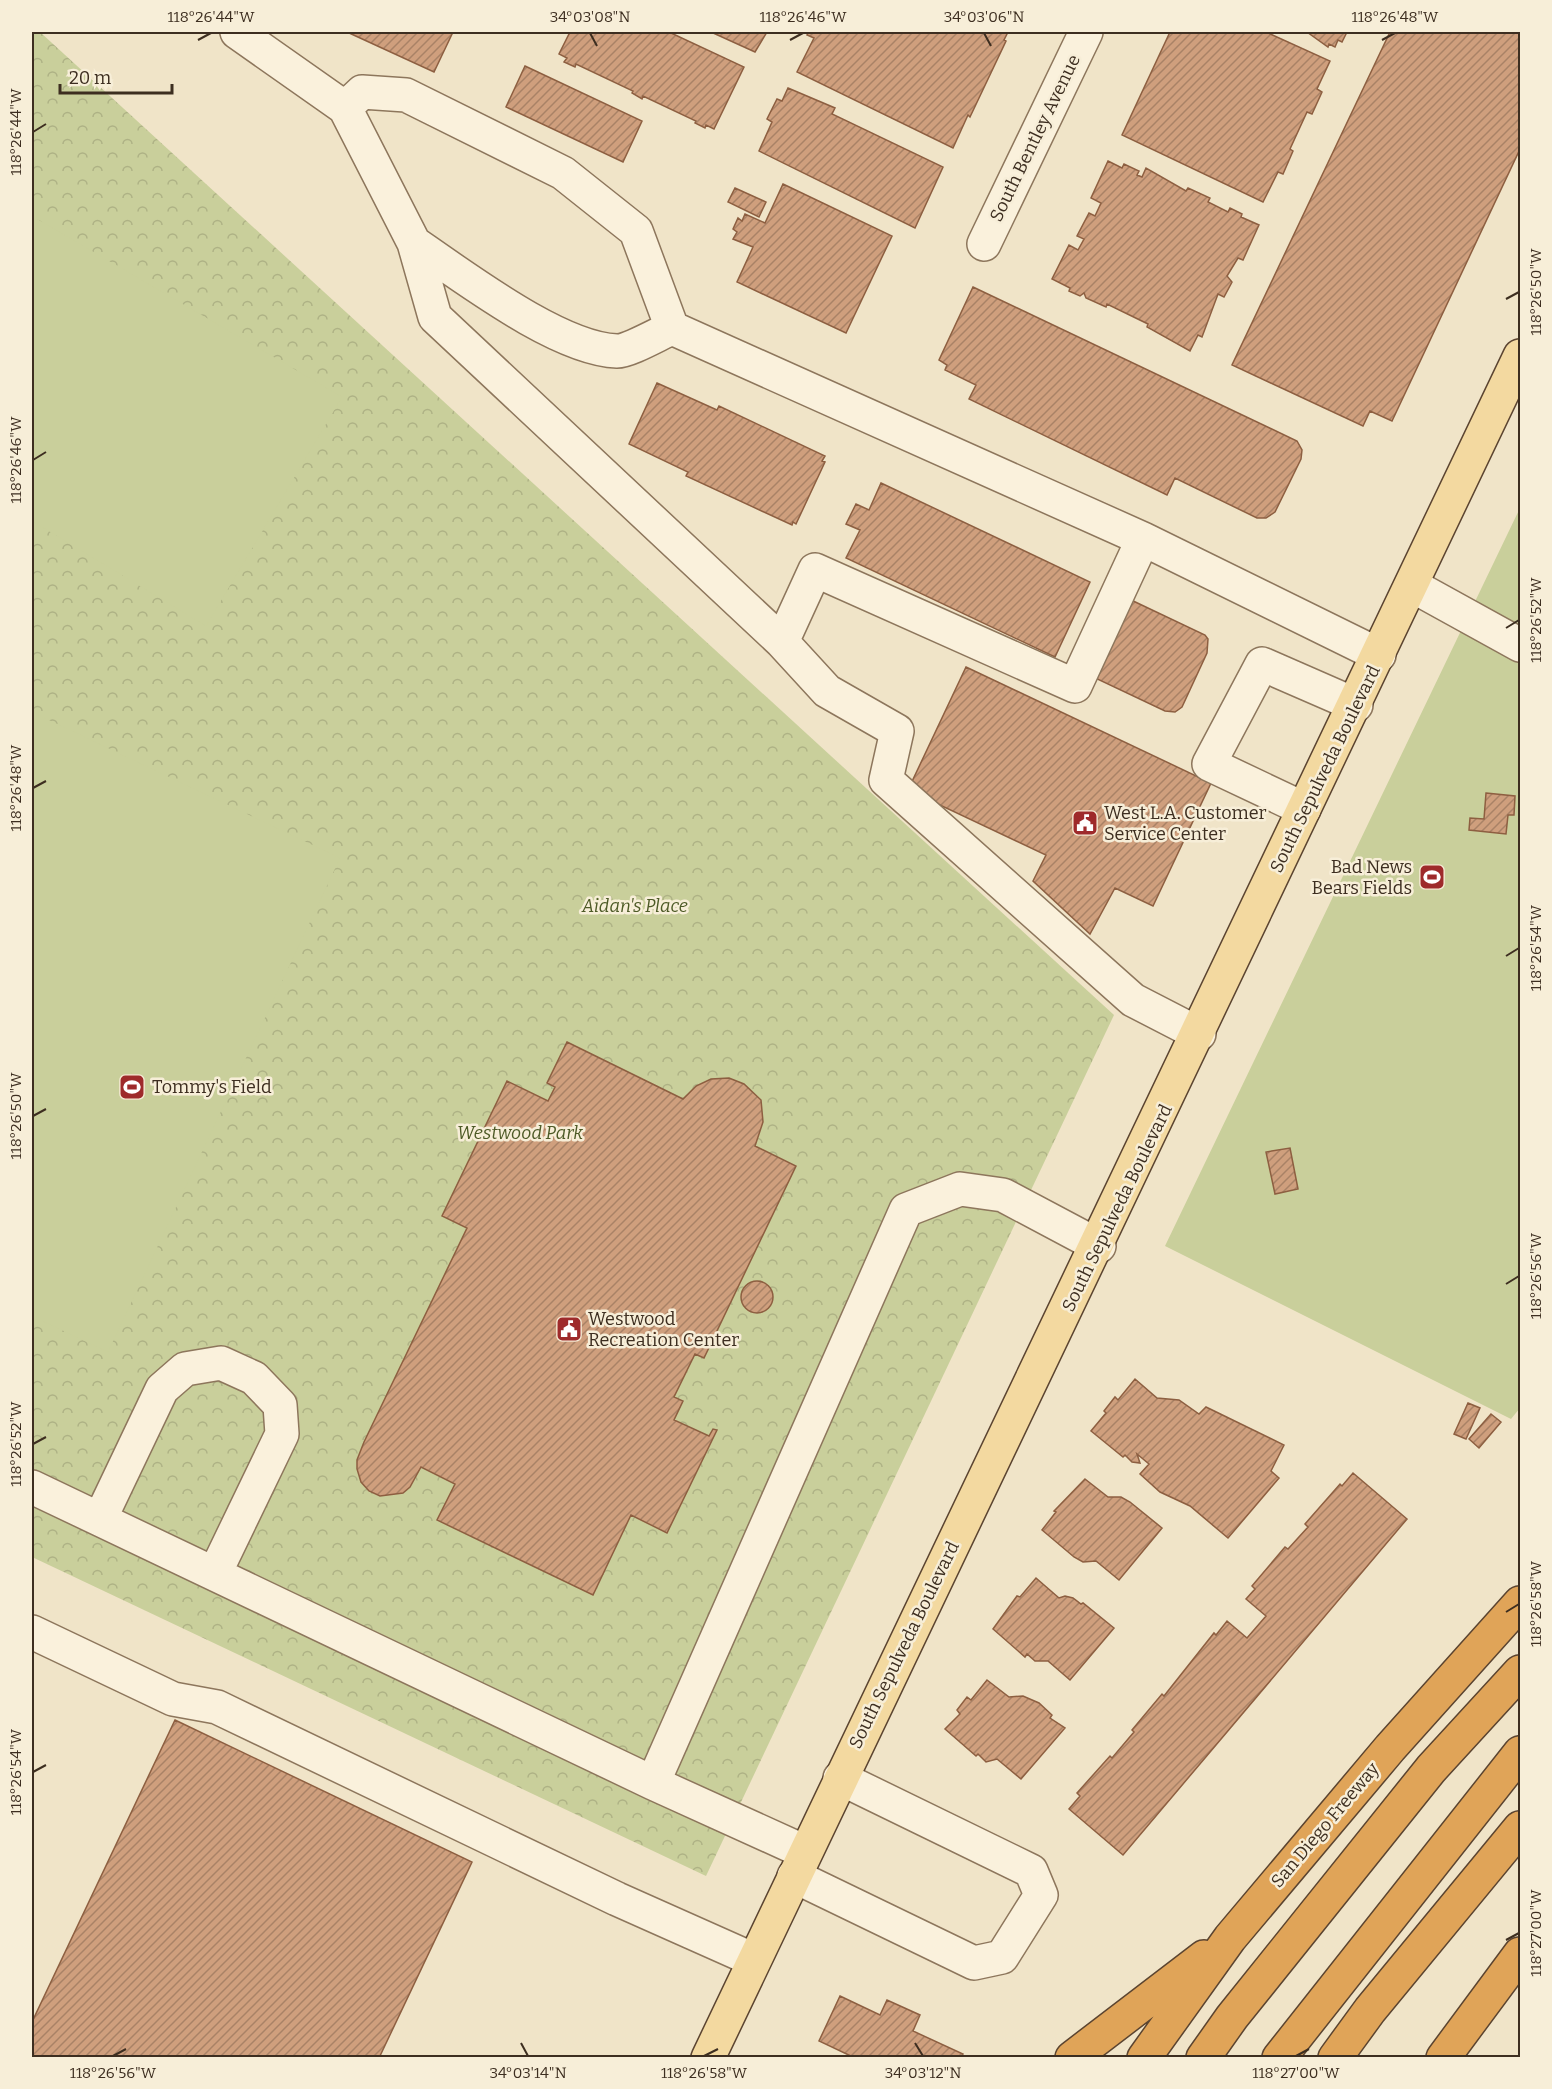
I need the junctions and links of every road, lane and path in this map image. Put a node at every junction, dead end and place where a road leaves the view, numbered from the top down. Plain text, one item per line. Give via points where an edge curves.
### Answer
1 (237, 32) edge
2 (1086, 32) edge
3 (345, 108) junction
4 (414, 243) junction
5 (984, 244) dead end
6 (672, 328) junction
7 (1521, 356) edge
8 (1143, 539) junction
9 (1413, 586) junction
10 (782, 642) junction
11 (1521, 645) edge
12 (1379, 655) junction
13 (1356, 705) junction
14 (1304, 809) junction
15 (1199, 1034) junction
16 (1099, 1246) junction
17 (32, 1487) edge
18 (100, 1519) junction
19 (215, 1573) junction
20 (1521, 1603) edge
21 (32, 1632) edge
22 (1521, 1672) edge
23 (1521, 1753) edge
24 (840, 1778) junction
25 (653, 1783) junction
26 (1521, 1828) edge
27 (800, 1864) junction
28 (1230, 1938) junction
29 (1521, 1954) edge
30 (754, 1960) junction
31 (708, 2058) edge
32 (1072, 2058) edge
33 (1144, 2058) edge
34 (1203, 2058) edge
35 (1279, 2058) edge
36 (1335, 2058) edge
37 (1443, 2058) edge

1 - 3 street
2 - 5 street, South Bentley Avenue
3 - 4 street
3 - 6 street via 362,92 406,95 563,173 636,231
4 - 6 street via 517,312 574,341 618,351
4 - 10 street via 435,317
6 - 8 street
7 - 9 main road, South Sepulveda Boulevard
8 - 10 street via 1075,686 815,570
8 - 12 street
9 - 11 street
9 - 12 main road, South Sepulveda Boulevard
10 - 15 street via 827,691 897,731 886,780 1133,1000
12 - 13 main road, South Sepulveda Boulevard
13 - 14 main road, South Sepulveda Boulevard
13 - 14 street via 1262,664 1209,764
14 - 15 main road, South Sepulveda Boulevard
15 - 16 main road, South Sepulveda Boulevard
16 - 24 main road, South Sepulveda Boulevard
16 - 25 street via 1003,1195 960,1189 906,1210
17 - 18 street
18 - 19 street
18 - 19 street via 162,1389 185,1369 221,1363 254,1378 280,1405 282,1434
19 - 25 street
20 - 28 highway, San Diego Freeway via 1390,1748
21 - 30 street via 173,1699 217,1707 627,1904
22 - 34 highway via 1431,1769 1232,2016
23 - 35 highway
24 - 27 main road, South Sepulveda Boulevard
24 - 27 street via 1031,1871 1041,1895 1002,1957 974,1963
25 - 27 street
26 - 36 highway
27 - 30 main road, South Sepulveda Boulevard
28 - 32 highway
28 - 33 highway, San Diego Freeway
29 - 37 highway
30 - 31 main road, South Sepulveda Boulevard

